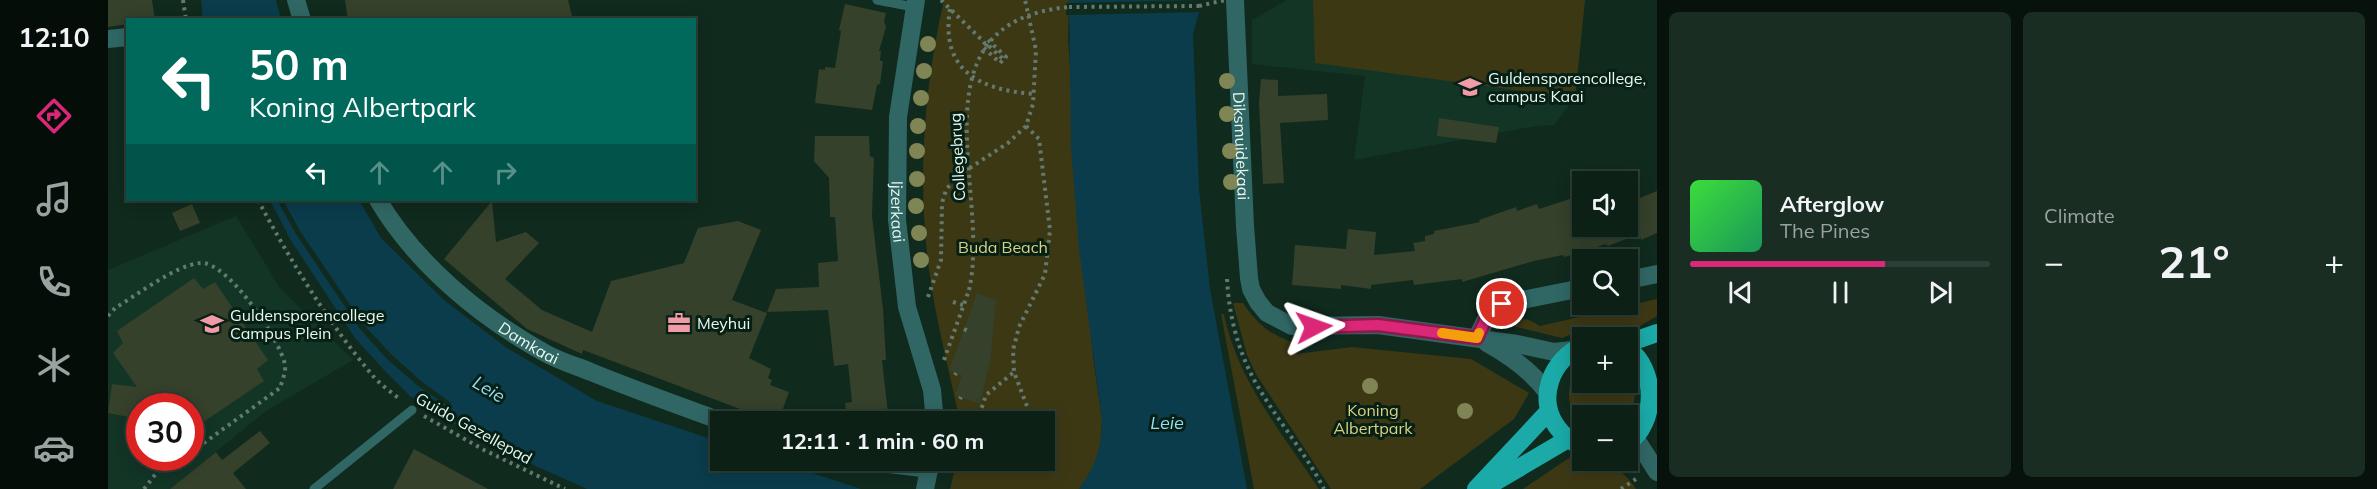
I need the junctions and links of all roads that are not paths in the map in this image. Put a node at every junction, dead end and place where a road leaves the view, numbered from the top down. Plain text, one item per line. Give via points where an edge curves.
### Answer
1 (296, 0) edge
2 (877, 0) edge
3 (1235, 0) edge
4 (915, 3) edge
5 (301, 18) edge
6 (126, 37) edge
7 (108, 39) edge
8 (379, 201) edge
9 (1657, 274) edge
10 (1638, 277) edge
11 (1572, 290) edge
12 (1657, 333) edge
13 (1477, 338) junction
14 (1638, 340) edge
15 (1572, 349) edge
16 (1572, 353) edge
17 (1638, 358) edge
18 (1656, 389) edge
19 (1547, 392) junction
20 (412, 410) road end
21 (935, 411) edge
22 (1549, 411) junction
23 (710, 417) edge
24 (1638, 434) edge
25 (1572, 440) edge
26 (1572, 444) edge
27 (1638, 448) edge
28 (930, 471) edge
29 (1657, 472) edge
30 (314, 489) edge
31 (926, 489) edge
32 (1477, 489) edge

1 - 5 street
2 - 4 lane
3 - 13 street, Diksmuidekaai via 1245,226 1251,289 1258,302 1292,326 1378,325
4 - 21 street, Ijzerkaai via 898,117 897,220 907,307
6 - 7 street
8 - 23 street, Damkaai via 425,262 507,330 547,354
9 - 10 street
11 - 13 street via 1502,304 1485,321
12 - 14 main road
13 - 15 street via 1554,352
13 - 19 street via 1539,380
16 - 19 main road via 1555,368
17 - 18 main road via 1652,375
18 - 24 main road via 1652,417
19 - 22 main road
20 - 30 lane
22 - 25 main road via 1556,427
22 - 32 main road
26 - 32 main road
27 - 29 street
28 - 31 street

